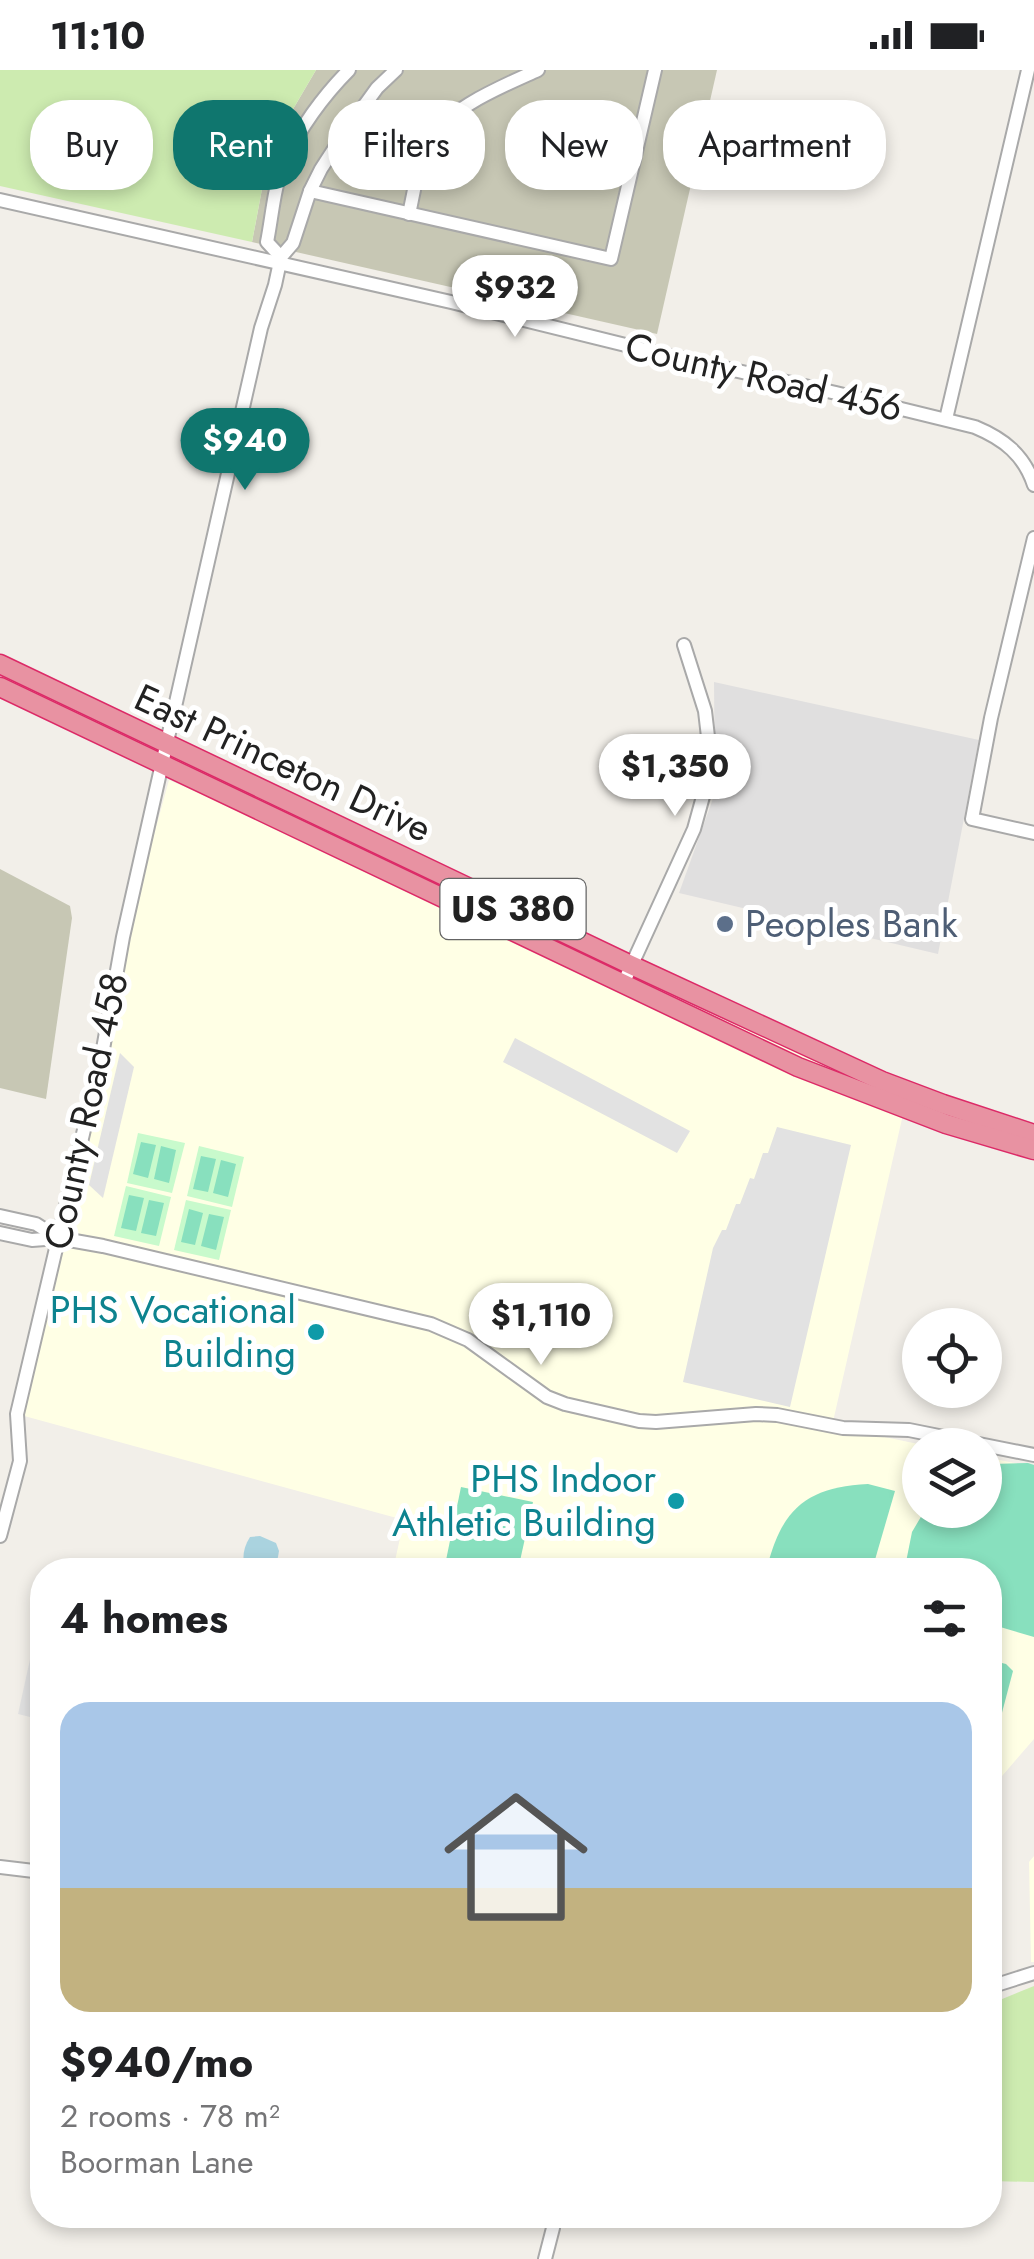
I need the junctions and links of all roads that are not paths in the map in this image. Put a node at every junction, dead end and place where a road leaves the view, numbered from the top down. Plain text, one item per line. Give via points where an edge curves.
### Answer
1 (349, 70) edge
2 (396, 70) edge
3 (538, 70) edge
4 (655, 70) edge
5 (1028, 70) edge
6 (310, 191) junction
7 (0, 200) edge
8 (409, 214) junction
9 (281, 261) junction
10 (946, 420) junction
11 (1034, 486) edge
12 (1034, 538) edge
13 (684, 644) dead end
14 (0, 664) edge
15 (0, 687) edge
16 (166, 744) junction
17 (162, 764) junction
18 (1034, 833) edge
19 (632, 965) junction
20 (623, 984) junction
21 (807, 1045) junction
22 (798, 1067) junction
23 (1034, 1134) edge
24 (1034, 1150) edge
25 (0, 1216) edge
26 (0, 1233) edge
27 (58, 1238) junction
28 (1034, 1455) edge
29 (0, 1536) edge
30 (0, 1867) edge
31 (30, 1871) edge
32 (1034, 1973) edge
33 (1002, 1983) edge
34 (554, 2228) dead end
35 (545, 2259) edge

1 - 9 street via 283,165 267,242
2 - 6 street, County Road 458 via 342,134
3 - 8 street via 448,118 426,145
4 - 8 street via 611,259
5 - 10 street
6 - 8 street
6 - 9 street, County Road 458
7 - 9 street, County Road 456
9 - 10 street, County Road 456
9 - 16 street, County Road 458
10 - 11 street, County Road 456 via 1009,445
12 - 18 street via 972,820
13 - 19 street via 705,711 707,782 694,830
14 - 16 highway, East Princeton Drive / US 380
15 - 17 highway, East Princeton Drive / US 380
16 - 17 street, County Road 458
16 - 19 highway, East Princeton Drive / US 380
17 - 20 highway, East Princeton Drive / US 380
17 - 27 street, County Road 458
19 - 20 street
19 - 21 highway, East Princeton Drive / US 380
20 - 22 highway, East Princeton Drive / US 380
21 - 22 highway
21 - 23 highway, East Princeton Drive / US 380 via 910,1092
22 - 24 highway, East Princeton Drive / US 380
25 - 27 street via 36,1224
26 - 27 street
27 - 28 street via 431,1324 468,1340 547,1397 574,1406 649,1422 778,1415 843,1428 910,1430
27 - 29 street, County Road 458 via 18,1414 20,1461
30 - 31 street
32 - 33 street
34 - 35 street

